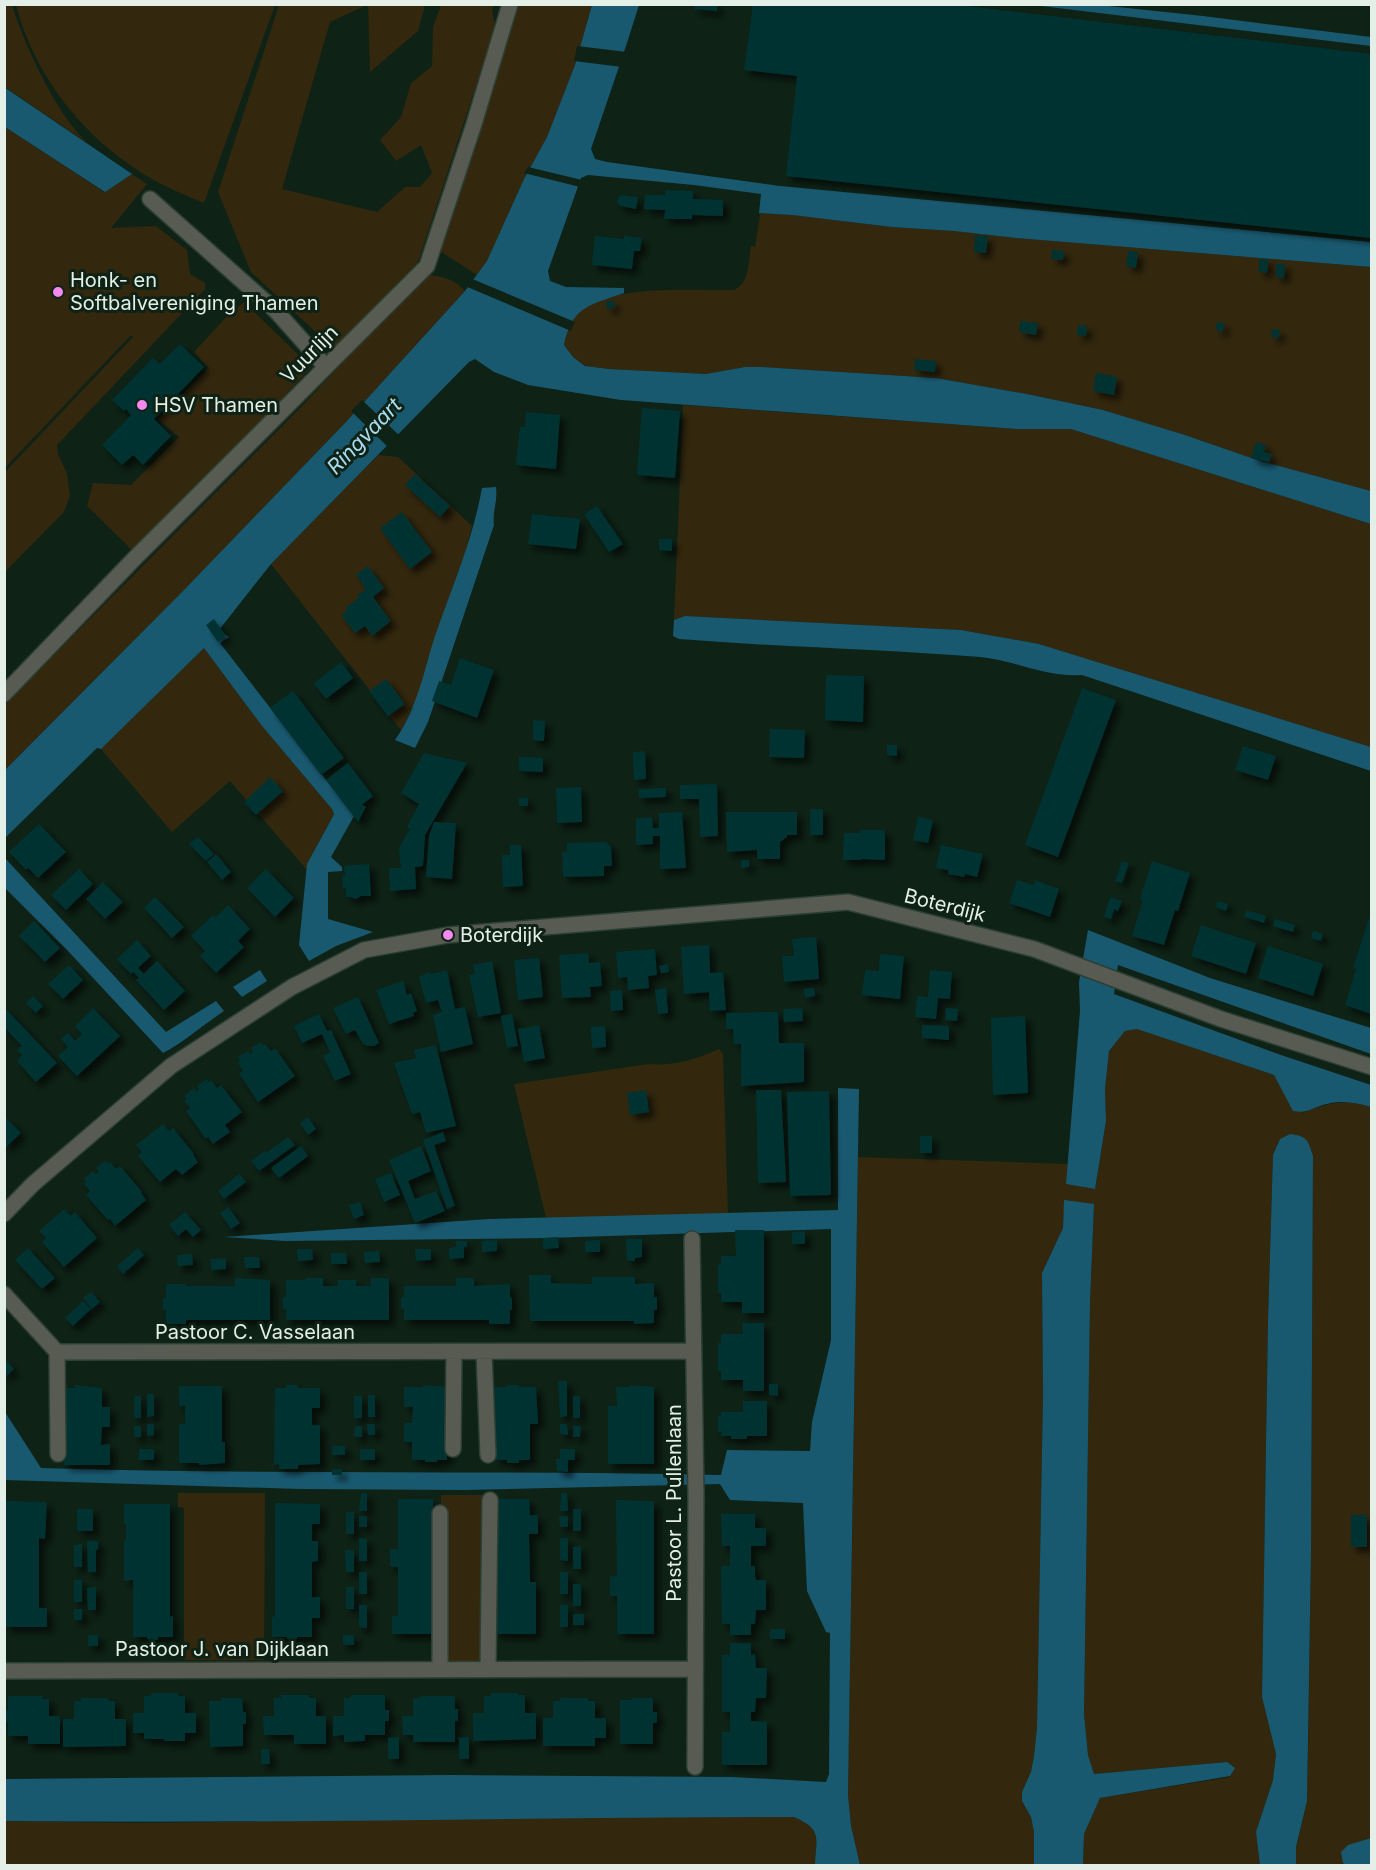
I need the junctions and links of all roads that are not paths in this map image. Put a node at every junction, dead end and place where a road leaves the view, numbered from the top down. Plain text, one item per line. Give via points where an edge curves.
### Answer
1 (510, 4) edge
2 (150, 199) dead end
3 (326, 367) junction
4 (4, 694) edge
5 (1371, 1067) edge
6 (4, 1214) edge
7 (692, 1239) dead end
8 (4, 1294) edge
9 (693, 1351) junction
10 (57, 1352) junction
11 (454, 1352) junction
12 (484, 1352) junction
13 (453, 1449) dead end
14 (58, 1454) dead end
15 (488, 1455) dead end
16 (490, 1500) dead end
17 (440, 1513) dead end
18 (488, 1669) junction
19 (695, 1669) junction
20 (440, 1670) junction
21 (4, 1671) edge
22 (694, 1767) dead end

1 - 3 street, Vuurlijn via 427,266
2 - 3 street via 276,311
3 - 4 street, Vuurlijn
5 - 6 street, Boterdijk via 1221,1019 1034,949 848,902 448,934 364,950 292,987 171,1066 33,1184
7 - 9 street, Pastoor L. Pullenlaan
8 - 10 street
9 - 12 street, Pastoor C. Vasselaan
9 - 19 street, Pastoor L. Pullenlaan
10 - 11 street, Pastoor C. Vasselaan
10 - 14 street
11 - 12 street, Pastoor C. Vasselaan
11 - 13 street
12 - 15 street
16 - 18 street
17 - 20 street
18 - 19 street, Pastoor J. van Dijklaan
18 - 20 street, Pastoor J. van Dijklaan
19 - 22 street, Pastoor L. Pullenlaan
20 - 21 street, Pastoor J. van Dijklaan

